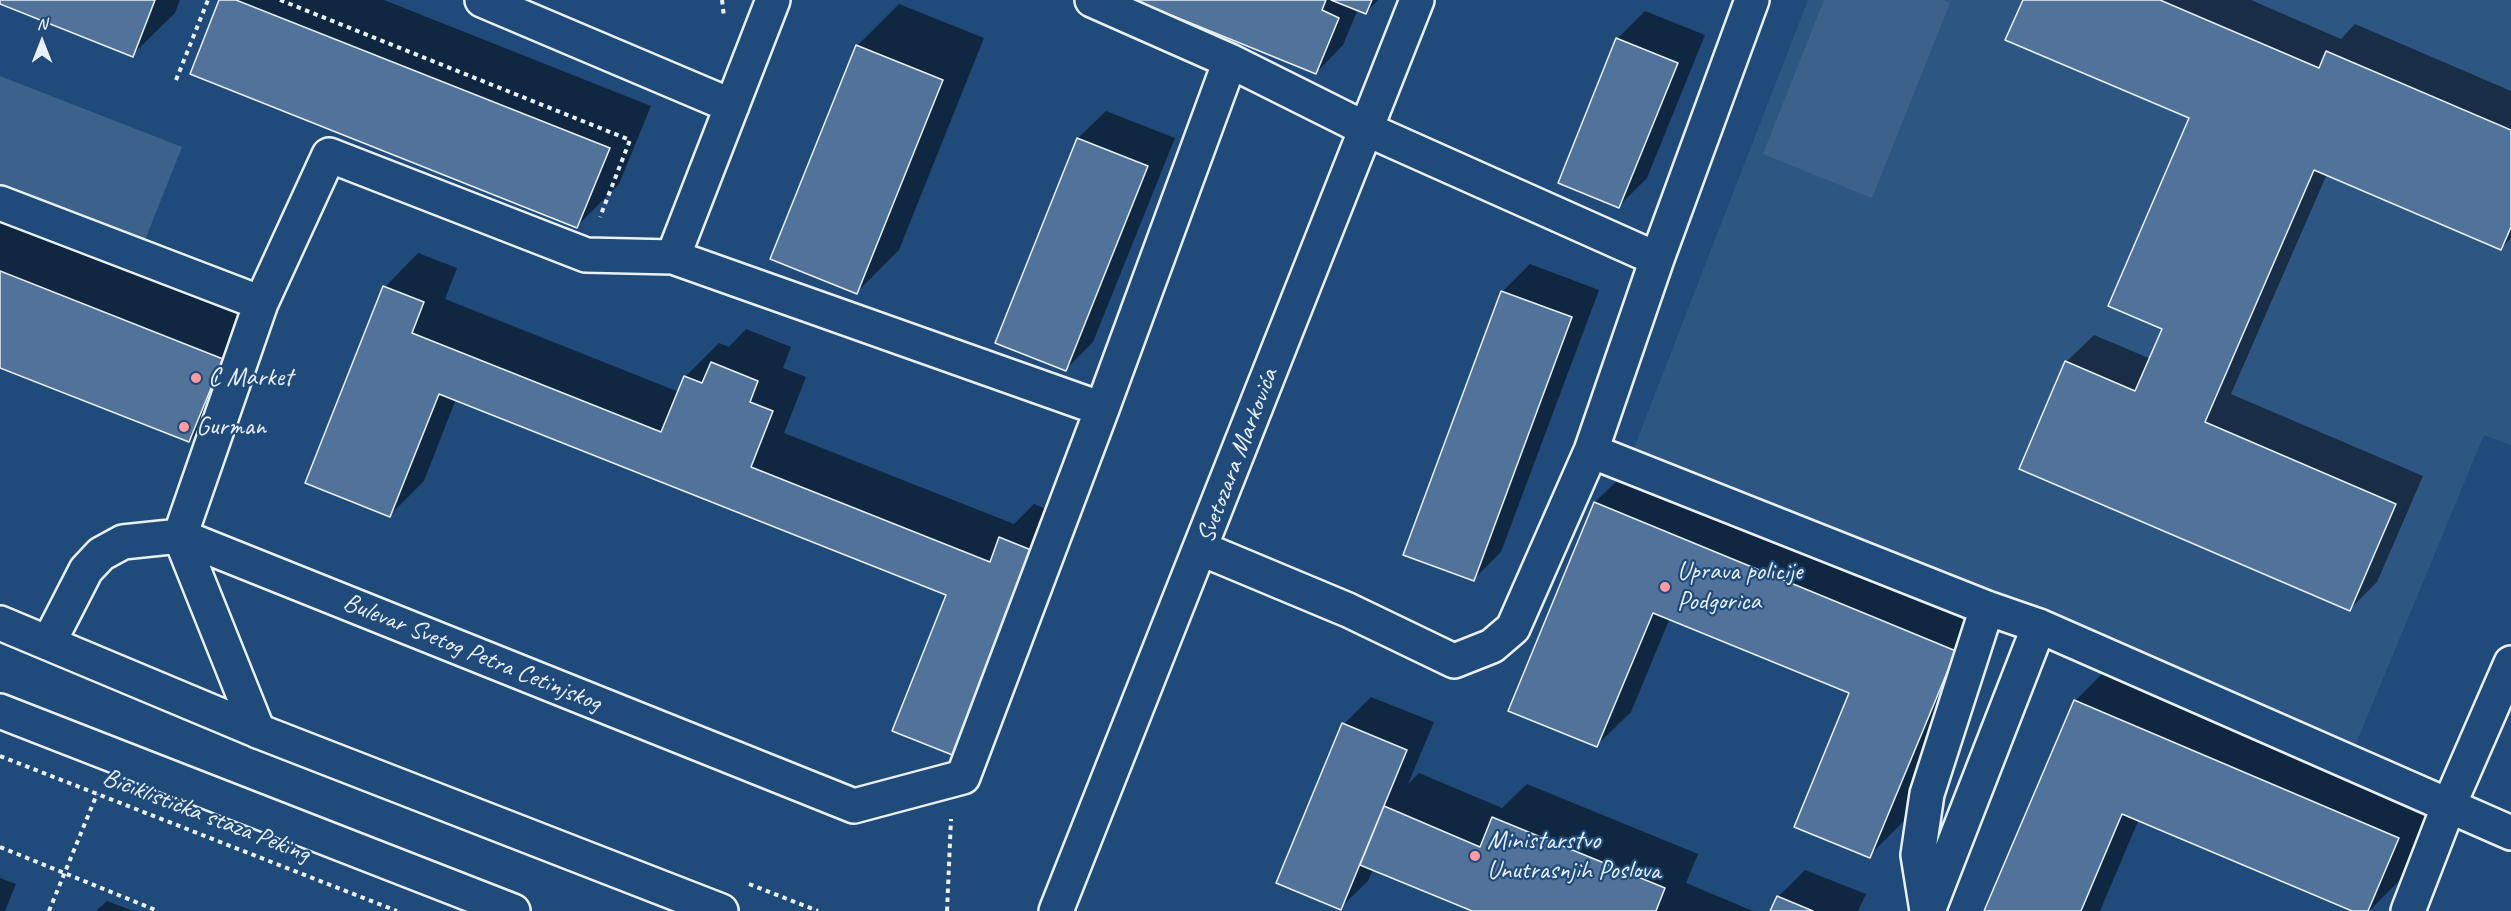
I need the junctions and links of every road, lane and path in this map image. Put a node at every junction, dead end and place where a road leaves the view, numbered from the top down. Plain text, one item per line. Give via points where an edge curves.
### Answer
1 (208, 0) edge
2 (280, 0) edge
3 (482, 0) edge
4 (772, 0) edge
5 (1092, 0) edge
6 (1417, 0) edge
7 (1752, 0) edge
8 (1230, 61) junction
9 (176, 80) dead end
10 (732, 106) junction
11 (1366, 129) junction
12 (0, 203) edge
13 (586, 255) junction
14 (673, 257) junction
15 (1657, 259) junction
16 (261, 303) junction
17 (1102, 409) junction
18 (1591, 451) junction
19 (180, 536) junction
20 (1202, 549) junction
21 (1987, 608) junction
22 (0, 623) edge
23 (2039, 626) junction
24 (49, 642) junction
25 (2511, 663) edge
26 (0, 711) edge
27 (258, 731) junction
28 (0, 756) edge
29 (958, 778) junction
30 (97, 794) junction
31 (2449, 805) junction
32 (2511, 832) edge
33 (0, 847) edge
34 (65, 873) junction
35 (49, 911) edge
36 (158, 911) edge
37 (397, 911) edge
38 (513, 911) edge
39 (721, 911) edge
40 (947, 911) edge
41 (1056, 911) edge
42 (1928, 911) edge
43 (2408, 911) edge

1 - 9 path
2 - 13 path via 630,140
3 - 10 street
4 - 10 street
5 - 8 street
6 - 11 street, Svetozara Markovića
7 - 15 street
8 - 11 street
8 - 17 street
10 - 14 street
11 - 15 street
11 - 20 street, Svetozara Markovića
12 - 16 street
13 - 14 street
13 - 16 street via 329,155
14 - 17 street
15 - 18 street
16 - 19 street
17 - 29 street
18 - 20 street via 1513,628 1492,646 1454,661 1348,610
18 - 21 street
19 - 24 street via 123,542 101,554 86,570
19 - 27 street
19 - 29 street, Bulevar Svetog Petra Cetinjskog via 854,806
20 - 41 street, Svetozara Markovića
21 - 23 street
21 - 42 street via 1927,794 1918,855
22 - 24 street
23 - 31 street
23 - 42 street
24 - 27 street
25 - 31 street
26 - 38 street
27 - 39 street
28 - 30 path, Biciklistička staza Peking
29 - 40 path
30 - 34 path
30 - 37 path, Biciklistička staza Peking
31 - 32 street
31 - 43 street
33 - 34 path
34 - 35 path
34 - 36 path

